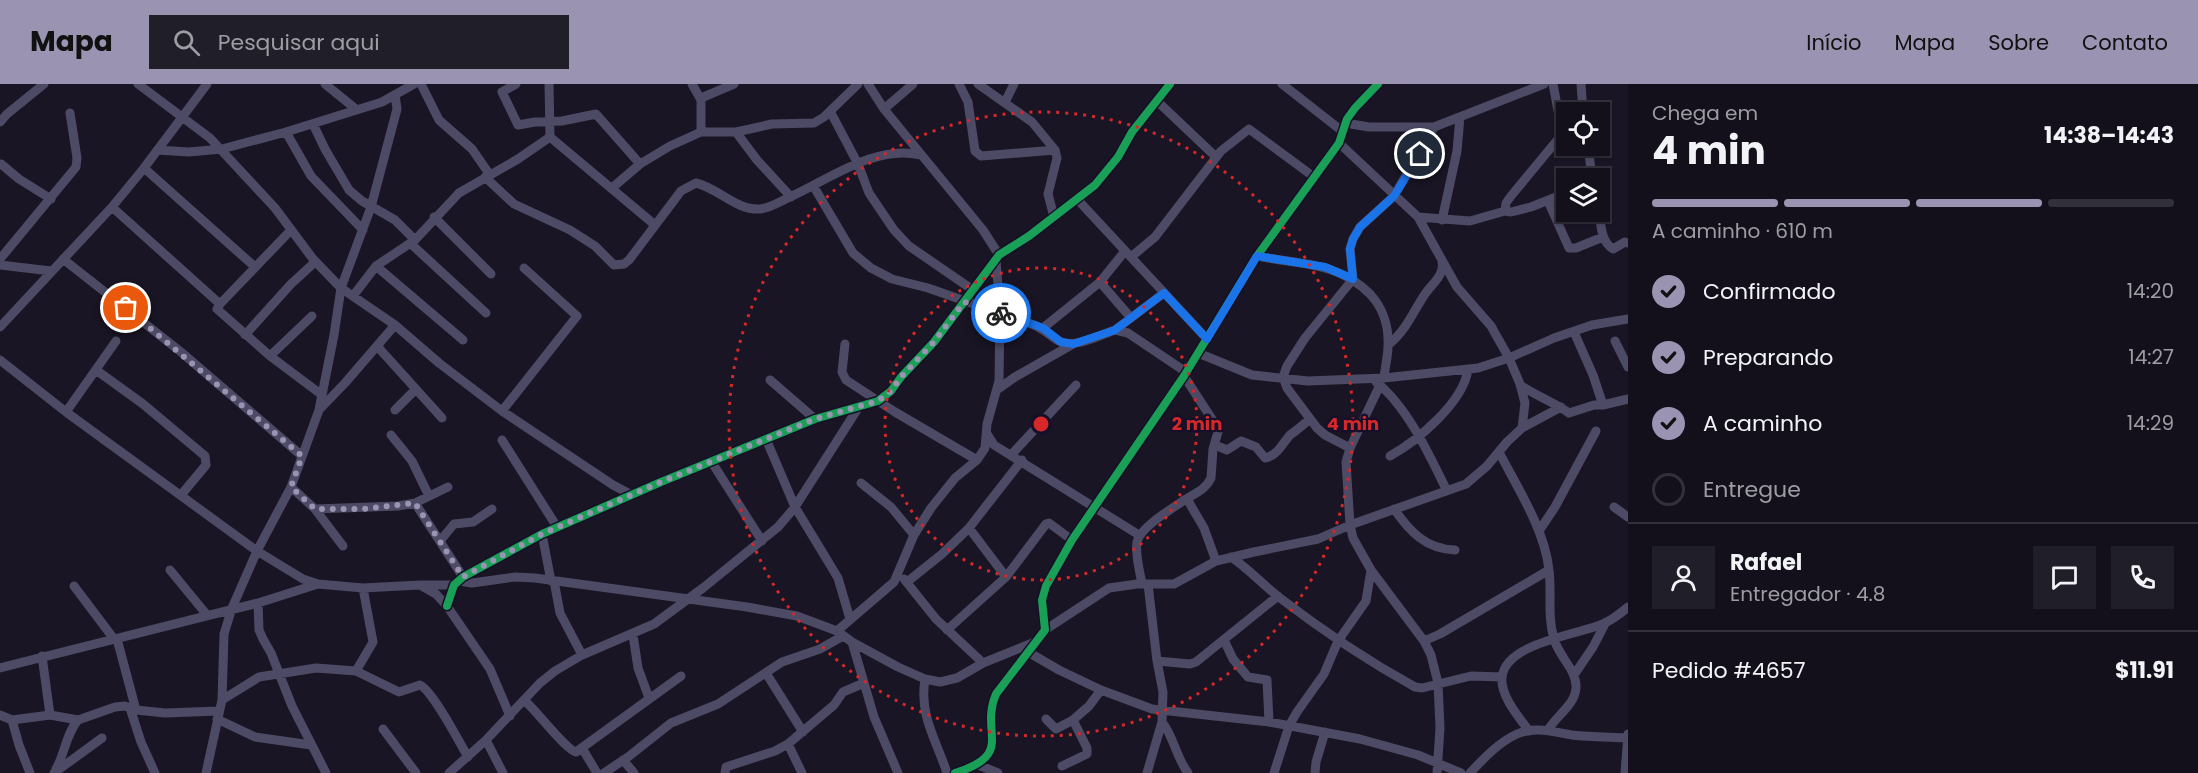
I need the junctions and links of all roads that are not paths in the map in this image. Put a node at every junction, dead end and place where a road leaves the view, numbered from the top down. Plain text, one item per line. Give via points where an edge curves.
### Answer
1 (44, 84) edge
2 (138, 84) edge
3 (207, 84) edge
4 (325, 84) edge
5 (414, 84) edge
6 (421, 84) edge
7 (516, 84) edge
8 (549, 84) edge
9 (692, 84) edge
10 (734, 84) edge
11 (858, 84) edge
12 (868, 84) edge
13 (913, 84) edge
14 (959, 84) edge
15 (978, 84) edge
16 (1014, 84) edge
17 (1170, 84) edge
18 (1282, 84) edge
19 (1378, 84) edge
20 (1544, 84) edge
21 (1553, 84) edge
22 (1581, 84) edge
23 (395, 95) junction
24 (700, 98) junction
25 (1157, 101) junction
26 (1005, 102) junction
27 (1582, 102) edge
28 (884, 109) junction
29 (357, 110) junction
30 (4, 111) edge
31 (830, 111) junction
32 (70, 113) dead end
33 (182, 116) junction
34 (1460, 117) junction
35 (0, 122) edge
36 (551, 122) junction
37 (313, 124) junction
38 (1344, 127) junction
39 (1434, 127) junction
40 (286, 132) junction
41 (701, 132) junction
42 (736, 132) junction
43 (550, 137) junction
44 (1339, 143) junction
45 (222, 149) junction
46 (158, 150) junction
47 (1055, 150) junction
48 (920, 155) junction
49 (1216, 157) junction
50 (0, 163) edge
51 (640, 164) junction
52 (858, 164) junction
53 (144, 168) junction
54 (487, 176) junction
55 (1314, 177) junction
56 (814, 187) junction
57 (612, 188) junction
58 (791, 196) junction
59 (1394, 196) junction
60 (1556, 197) edge
61 (51, 199) junction
62 (1077, 199) junction
63 (1548, 201) junction
64 (112, 207) junction
65 (371, 207) junction
66 (1505, 212) junction
67 (434, 217) junction
68 (1054, 217) junction
69 (1418, 217) junction
70 (1442, 220) junction
71 (1601, 222) edge
72 (655, 225) junction
73 (291, 230) junction
74 (363, 230) junction
75 (1604, 237) junction
76 (412, 242) junction
77 (1628, 243) edge
78 (1133, 256) junction
79 (1257, 256) junction
80 (998, 258) junction
81 (0, 259) edge
82 (63, 259) junction
83 (1441, 259) junction
84 (315, 262) junction
85 (0, 265) edge
86 (376, 266) junction
87 (255, 267) junction
88 (524, 268) dead end
89 (51, 271) junction
90 (491, 274) dead end
91 (1353, 279) junction
92 (1100, 282) junction
93 (340, 288) junction
94 (973, 290) junction
95 (1164, 293) junction
96 (353, 296) junction
97 (964, 302) junction
98 (220, 303) junction
99 (1000, 312) junction
100 (486, 313) dead end
101 (312, 316) dead end
102 (1131, 318) junction
103 (1628, 319) edge
104 (395, 325) junction
105 (0, 327) edge
106 (1043, 328) junction
107 (1115, 330) junction
108 (1574, 332) junction
109 (245, 335) junction
110 (1207, 339) junction
111 (463, 340) dead end
112 (116, 341) dead end
113 (1615, 341) dead end
114 (845, 344) dead end
115 (1073, 344) junction
116 (1388, 345) junction
117 (377, 346) junction
118 (1198, 353) junction
119 (270, 356) junction
120 (1509, 358) junction
121 (0, 360) edge
122 (1628, 367) edge
123 (96, 369) junction
124 (1468, 369) junction
125 (1185, 374) junction
126 (1283, 377) junction
127 (770, 380) dead end
128 (1379, 380) junction
129 (1520, 384) junction
130 (1076, 385) dead end
131 (416, 389) junction
132 (998, 389) junction
133 (322, 394) junction
134 (1628, 399) edge
135 (878, 401) junction
136 (860, 405) junction
137 (1603, 405) junction
138 (1561, 407) junction
139 (319, 410) junction
140 (395, 410) dead end
141 (502, 411) junction
142 (66, 412) junction
143 (442, 418) dead end
144 (815, 419) junction
145 (1310, 419) junction
146 (1522, 428) junction
147 (1596, 431) dead end
148 (392, 435) dead end
149 (1419, 438) junction
150 (766, 439) junction
151 (502, 440) dead end
152 (1215, 445) junction
153 (989, 446) junction
154 (1350, 448) junction
155 (962, 452) junction
156 (1498, 452) junction
157 (1011, 454) junction
158 (302, 456) junction
159 (1390, 456) dead end
160 (977, 460) junction
161 (1022, 460) junction
162 (711, 461) junction
163 (955, 478) junction
164 (861, 483) dead end
165 (291, 487) junction
166 (448, 487) dead end
167 (1447, 491) junction
168 (181, 495) junction
169 (632, 495) junction
170 (429, 496) junction
171 (1187, 499) junction
172 (415, 503) junction
173 (795, 507) junction
174 (1096, 507) junction
175 (1614, 507) dead end
176 (315, 509) junction
177 (492, 509) dead end
178 (1394, 509) junction
179 (1628, 517) edge
180 (1350, 525) junction
181 (557, 527) junction
182 (969, 528) junction
183 (1539, 531) junction
184 (542, 534) junction
185 (914, 535) junction
186 (1140, 535) junction
187 (1072, 540) junction
188 (440, 541) junction
189 (762, 541) junction
190 (343, 546) dead end
191 (258, 550) junction
192 (1455, 550) dead end
193 (1231, 557) junction
194 (1216, 561) junction
195 (170, 570) dead end
196 (1371, 570) junction
197 (1549, 570) junction
198 (899, 573) junction
199 (1006, 577) junction
200 (459, 581) junction
201 (553, 581) junction
202 (907, 582) junction
203 (318, 584) junction
204 (1145, 584) junction
205 (420, 585) junction
206 (74, 586) dead end
207 (363, 588) junction
208 (1278, 596) junction
209 (688, 600) junction
210 (258, 603) junction
211 (447, 606) junction
212 (1628, 607) edge
213 (232, 608) junction
214 (207, 615) junction
215 (850, 619) junction
216 (1606, 622) junction
217 (946, 630) junction
218 (1045, 630) junction
219 (840, 633) junction
220 (633, 635) junction
221 (115, 639) junction
222 (1554, 639) junction
223 (1224, 640) junction
224 (1338, 641) junction
225 (1424, 641) junction
226 (852, 642) junction
227 (1035, 642) junction
228 (1028, 652) junction
229 (582, 655) junction
230 (42, 656) junction
231 (1157, 661) junction
232 (983, 663) junction
233 (0, 668) edge
234 (356, 671) junction
235 (766, 673) junction
236 (279, 674) junction
237 (1574, 675) junction
238 (681, 676) dead end
239 (1502, 676) junction
240 (926, 679) junction
241 (864, 683) junction
242 (1438, 683) junction
243 (1101, 690) junction
244 (649, 698) junction
245 (222, 700) junction
246 (524, 700) junction
247 (133, 709) junction
248 (1161, 711) junction
249 (0, 715) edge
250 (50, 715) junction
251 (218, 715) junction
252 (510, 716) junction
253 (1046, 719) dead end
254 (12, 720) junction
255 (78, 720) junction
256 (1073, 720) junction
257 (1162, 722) junction
258 (1269, 722) junction
259 (1289, 726) junction
260 (383, 729) dead end
261 (1548, 730) junction
262 (1529, 731) junction
263 (803, 732) junction
264 (1325, 732) junction
265 (1628, 737) edge
266 (102, 738) dead end
267 (486, 740) junction
268 (788, 744) junction
269 (311, 745) junction
270 (582, 748) junction
271 (468, 757) junction
272 (623, 760) junction
273 (976, 764) junction
274 (1062, 766) dead end
275 (1437, 768) edge
276 (30, 773) edge
277 (54, 773) edge
278 (155, 773) edge
279 (206, 773) edge
280 (326, 773) edge
281 (416, 773) edge
282 (449, 773) edge
283 (503, 773) edge
284 (597, 773) edge
285 (604, 773) edge
286 (634, 773) edge
287 (725, 773) edge
288 (802, 773) edge
289 (898, 773) edge
290 (947, 773) edge
291 (955, 773) edge
292 (998, 773) edge
293 (1147, 773) edge
294 (1188, 773) edge
295 (1274, 773) edge
296 (1315, 773) edge
297 (1461, 773) edge
298 (1470, 773) edge
299 (1625, 773) edge

1 - 30 street
2 - 33 street
3 - 33 street
4 - 29 street
5 - 23 street
6 - 54 street via 439,120 472,149
7 - 36 street via 502,92 518,125
8 - 36 street
9 - 24 street
10 - 24 street
11 - 31 street
12 - 28 street
13 - 28 street
14 - 47 street via 968,102 975,151 981,156
15 - 26 street
16 - 26 street
17 - 25 street
18 - 38 street
19 - 38 street via 1355,108
20 - 34 street
21 - 66 street via 1562,132 1506,203
22 - 27 street
23 - 29 street
23 - 65 street via 396,109
24 - 41 street
25 - 49 street
25 - 62 street via 1118,157 1095,185
26 - 47 street via 1032,122
28 - 48 street
29 - 37 street
30 - 35 street
31 - 42 street via 814,123 772,124
31 - 52 street
32 - 61 street via 77,163
33 - 45 street
33 - 46 street
34 - 39 street
34 - 70 street
36 - 43 street
36 - 51 street via 596,114
37 - 40 street
37 - 65 street via 350,190
38 - 39 street
38 - 44 street
39 - 59 street
40 - 45 street
40 - 74 street via 311,176
41 - 42 street
41 - 51 street
42 - 58 street
43 - 54 street
43 - 57 street
44 - 55 street
44 - 59 street
45 - 46 street
45 - 73 street
46 - 53 street
47 - 68 street via 1057,158 1048,194
48 - 52 street via 885,154
48 - 80 street via 971,216
49 - 55 street via 1250,129
49 - 78 street via 1155,237
50 - 61 street
51 - 57 street
52 - 56 street
52 - 94 street via 869,193 894,230 909,246
53 - 64 street
53 - 87 street
54 - 67 street via 459,193
54 - 72 street via 514,204 570,230 595,246 614,265 629,260
55 - 79 street
56 - 58 street
56 - 97 street via 862,262 892,279
57 - 72 street
58 - 72 street via 756,209 696,183 681,191
59 - 69 street
59 - 91 street via 1360,227 1353,239
60 - 63 street
61 - 81 street
62 - 68 street
62 - 78 street
63 - 66 street
63 - 75 street via 1569,248
64 - 82 street
64 - 98 street
65 - 74 street
65 - 76 street via 395,220
66 - 70 street via 1470,221
67 - 76 street
67 - 90 street
68 - 80 street
69 - 70 street
69 - 83 street
71 - 75 street
73 - 84 street
73 - 87 street
74 - 93 street
75 - 77 street via 1613,249
76 - 86 street
76 - 100 street
78 - 92 street
78 - 95 street
79 - 91 street via 1325,267
79 - 110 street
80 - 94 street
80 - 99 street
82 - 89 street
82 - 158 street via 181,352
83 - 116 street via 1440,274 1406,327
83 - 120 street via 1457,287 1491,326
84 - 93 street
84 - 109 street
85 - 89 street
86 - 96 street
86 - 111 street
87 - 98 street
88 - 141 street via 577,316
89 - 105 street
91 - 116 street via 1381,308
91 - 126 street via 1305,338
92 - 102 street
92 - 106 street
93 - 96 street
93 - 133 street
94 - 97 street
95 - 102 street
95 - 110 street
96 - 104 street
97 - 99 street
97 - 135 street via 934,342
98 - 109 street via 219,313
99 - 106 street
99 - 132 street
101 - 119 street
102 - 107 street
103 - 108 street
104 - 117 street
104 - 141 street
106 - 115 street via 1061,342
107 - 115 street
107 - 125 street via 1128,333
108 - 120 street
108 - 137 street
109 - 119 street
110 - 118 street
112 - 123 street
113 - 122 street
114 - 135 street via 842,372 846,380
115 - 132 street
116 - 128 street
117 - 131 street
117 - 139 street
118 - 125 street
118 - 126 street via 1245,373
119 - 133 street
120 - 124 street
120 - 129 street
121 - 142 street
123 - 142 street
123 - 168 street via 205,456 206,465
124 - 128 street
124 - 149 street via 1460,391
125 - 152 street via 1194,395 1215,421
125 - 174 street
126 - 128 street via 1308,381
126 - 145 street
127 - 144 street
128 - 149 street
128 - 154 street
129 - 138 street
129 - 146 street via 1525,403
130 - 157 street
131 - 140 street
131 - 143 street
132 - 153 street via 987,434
133 - 139 street
134 - 137 street
135 - 136 street
135 - 155 street
136 - 144 street
136 - 173 street
137 - 138 street via 1569,413
138 - 146 street
139 - 158 street
141 - 169 street
142 - 168 street
144 - 150 street
145 - 152 street via 1268,458 1241,441 1227,450
145 - 154 street via 1325,435
146 - 156 street
147 - 183 street
148 - 170 street via 412,461
149 - 159 street
149 - 167 street
150 - 162 street
150 - 173 street
151 - 181 street
152 - 171 street via 1209,482
153 - 157 street
153 - 160 street
154 - 180 street
155 - 160 street
155 - 163 street
156 - 167 street via 1476,477
156 - 183 street
157 - 161 street
158 - 165 street
160 - 163 street
161 - 174 street
161 - 182 street
162 - 169 street
162 - 189 street
163 - 185 street
164 - 185 street via 891,507
165 - 176 street
165 - 191 street
166 - 170 street
167 - 178 street
168 - 191 street
169 - 181 street
170 - 172 street
171 - 186 street
171 - 194 street via 1204,528
172 - 176 street
172 - 188 street
173 - 189 street
173 - 215 street via 838,578
174 - 186 street
174 - 187 street
175 - 179 street
176 - 190 street
177 - 188 street via 473,522 454,524
178 - 180 street
178 - 192 street via 1423,541 1440,549
180 - 193 street via 1318,539
180 - 196 street
181 - 184 street
182 - 199 street
182 - 202 street
183 - 197 street
184 - 200 street
184 - 201 street
185 - 198 street
186 - 204 street via 1137,548
187 - 199 street via 1046,524
187 - 218 street via 1046,586 1042,600
188 - 200 street
189 - 209 street
191 - 203 street via 303,579
191 - 213 street
193 - 194 street
193 - 208 street
194 - 204 street via 1174,584
195 - 214 street
196 - 224 street via 1366,601
196 - 225 street
197 - 222 street
197 - 225 street
198 - 202 street
198 - 215 street via 886,591
199 - 217 street
200 - 201 street via 472,583 515,576
200 - 205 street
200 - 211 street
201 - 209 street
201 - 229 street via 560,613
202 - 217 street
203 - 207 street
203 - 210 street
204 - 218 street via 1109,588
204 - 231 street
205 - 207 street
205 - 211 street
206 - 221 street
207 - 234 street via 373,642
208 - 223 street
208 - 224 street
209 - 219 street via 797,616
209 - 220 street
210 - 213 street
210 - 236 street via 260,630
211 - 252 street via 490,669
212 - 216 street
213 - 214 street
213 - 245 street via 224,634
214 - 221 street
215 - 219 street
216 - 222 street
216 - 237 street
217 - 232 street
218 - 227 street
219 - 226 street
219 - 235 street via 820,649 792,657
220 - 229 street
220 - 244 street via 638,668
221 - 230 street
221 - 247 street
222 - 237 street
222 - 239 street via 1528,648 1509,663
223 - 231 street via 1190,664
223 - 258 street via 1248,677 1267,680
224 - 242 street via 1415,687
224 - 259 street via 1324,674
225 - 242 street
226 - 240 street
226 - 241 street
227 - 228 street
227 - 232 street
228 - 243 street
228 - 273 street via 996,694 992,749
229 - 246 street via 555,671
230 - 233 street
230 - 250 street
231 - 248 street via 1163,692
232 - 240 street via 948,681
234 - 236 street via 316,668
234 - 271 street via 399,692 423,686
235 - 263 street
235 - 272 street via 718,704 671,723
236 - 245 street via 259,677
236 - 269 street
237 - 261 street via 1575,694
238 - 244 street
239 - 242 street via 1471,676
239 - 262 street via 1507,697
240 - 290 street via 924,711
241 - 263 street via 843,692
241 - 289 street
242 - 275 street
243 - 248 street
243 - 256 street
244 - 270 street
245 - 251 street
246 - 252 street
246 - 270 street via 568,748 576,752
247 - 251 street
247 - 255 street via 114,707
247 - 278 street via 141,742
248 - 257 street
248 - 258 street
249 - 254 street
250 - 254 street
250 - 255 street
251 - 269 street via 255,737
251 - 279 street
252 - 267 street
253 - 256 street via 1056,729
254 - 276 street
255 - 277 street via 71,728
256 - 274 street via 1088,751
257 - 293 street
257 - 294 street
258 - 259 street
259 - 264 street
259 - 295 street
260 - 281 street
261 - 262 street
261 - 265 street
262 - 298 street via 1503,742
263 - 268 street
264 - 275 street via 1418,755
264 - 296 street
265 - 299 street
266 - 277 street
267 - 271 street
267 - 283 street
268 - 287 street via 726,767
268 - 288 street
269 - 280 street
270 - 284 street
271 - 282 street
272 - 285 street
272 - 286 street
273 - 291 street
273 - 292 street
275 - 297 street

